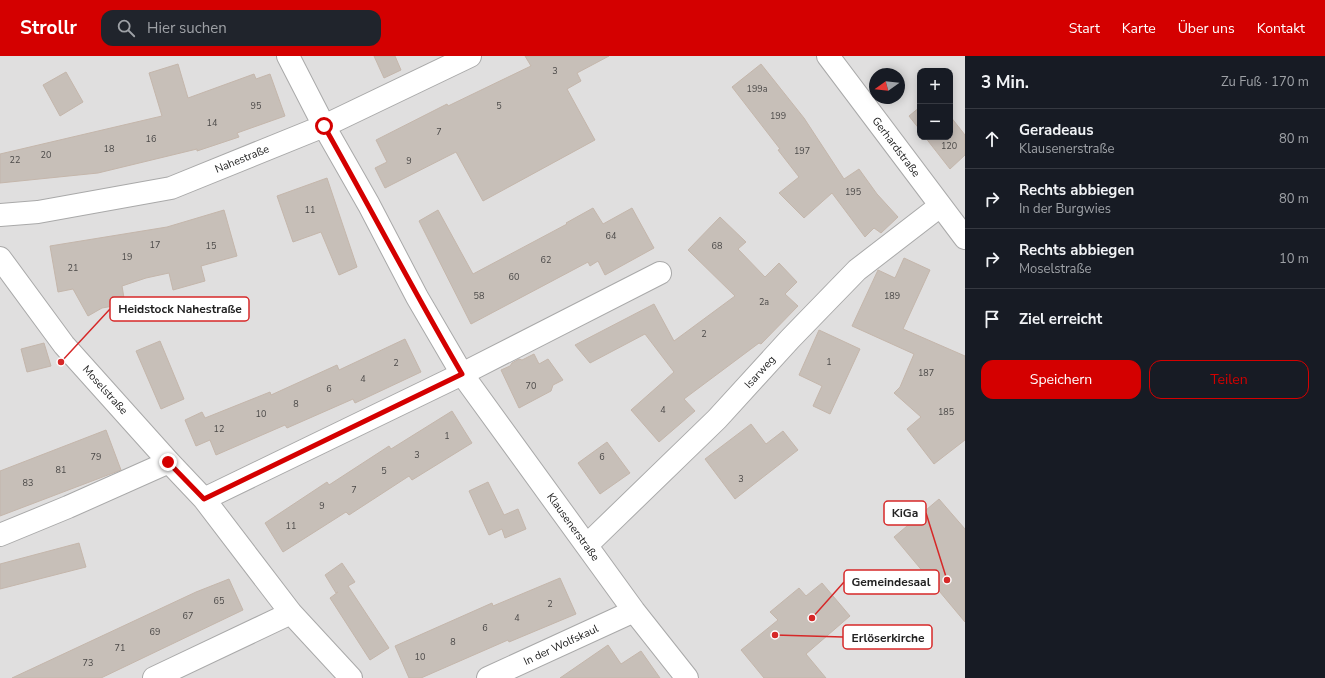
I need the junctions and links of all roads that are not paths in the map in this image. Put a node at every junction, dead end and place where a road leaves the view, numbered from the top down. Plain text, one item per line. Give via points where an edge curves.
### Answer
1 (288, 56) edge
2 (470, 56) edge
3 (828, 56) edge
4 (324, 126) junction
5 (940, 206) junction
6 (0, 215) edge
7 (965, 238) edge
8 (0, 258) edge
9 (660, 273) dead end
10 (462, 374) junction
11 (168, 462) junction
12 (204, 499) junction
13 (0, 535) edge
14 (586, 545) junction
15 (634, 611) junction
16 (291, 613) junction
17 (154, 678) edge
18 (351, 678) edge
19 (488, 678) edge
20 (687, 678) edge

1 - 4 street, Klausenerstraße
2 - 4 street, Nahestraße
3 - 5 street, Gerhardstraße
4 - 6 street, Nahestraße via 171,188 38,212
4 - 10 street, Klausenerstraße
5 - 7 street, Gerhardstraße
5 - 14 street, Isarweg via 857,270 717,419
8 - 11 street, Moselstraße via 64,344
9 - 10 street
10 - 12 street
10 - 14 street, Klausenerstraße
11 - 12 street, Moselstraße
11 - 13 street via 68,508
12 - 16 street, Moselstraße
14 - 15 street, Klausenerstraße
15 - 19 street, In der Wolfskaul
15 - 20 street, Klausenerstraße
16 - 17 street
16 - 18 street, Moselstraße

